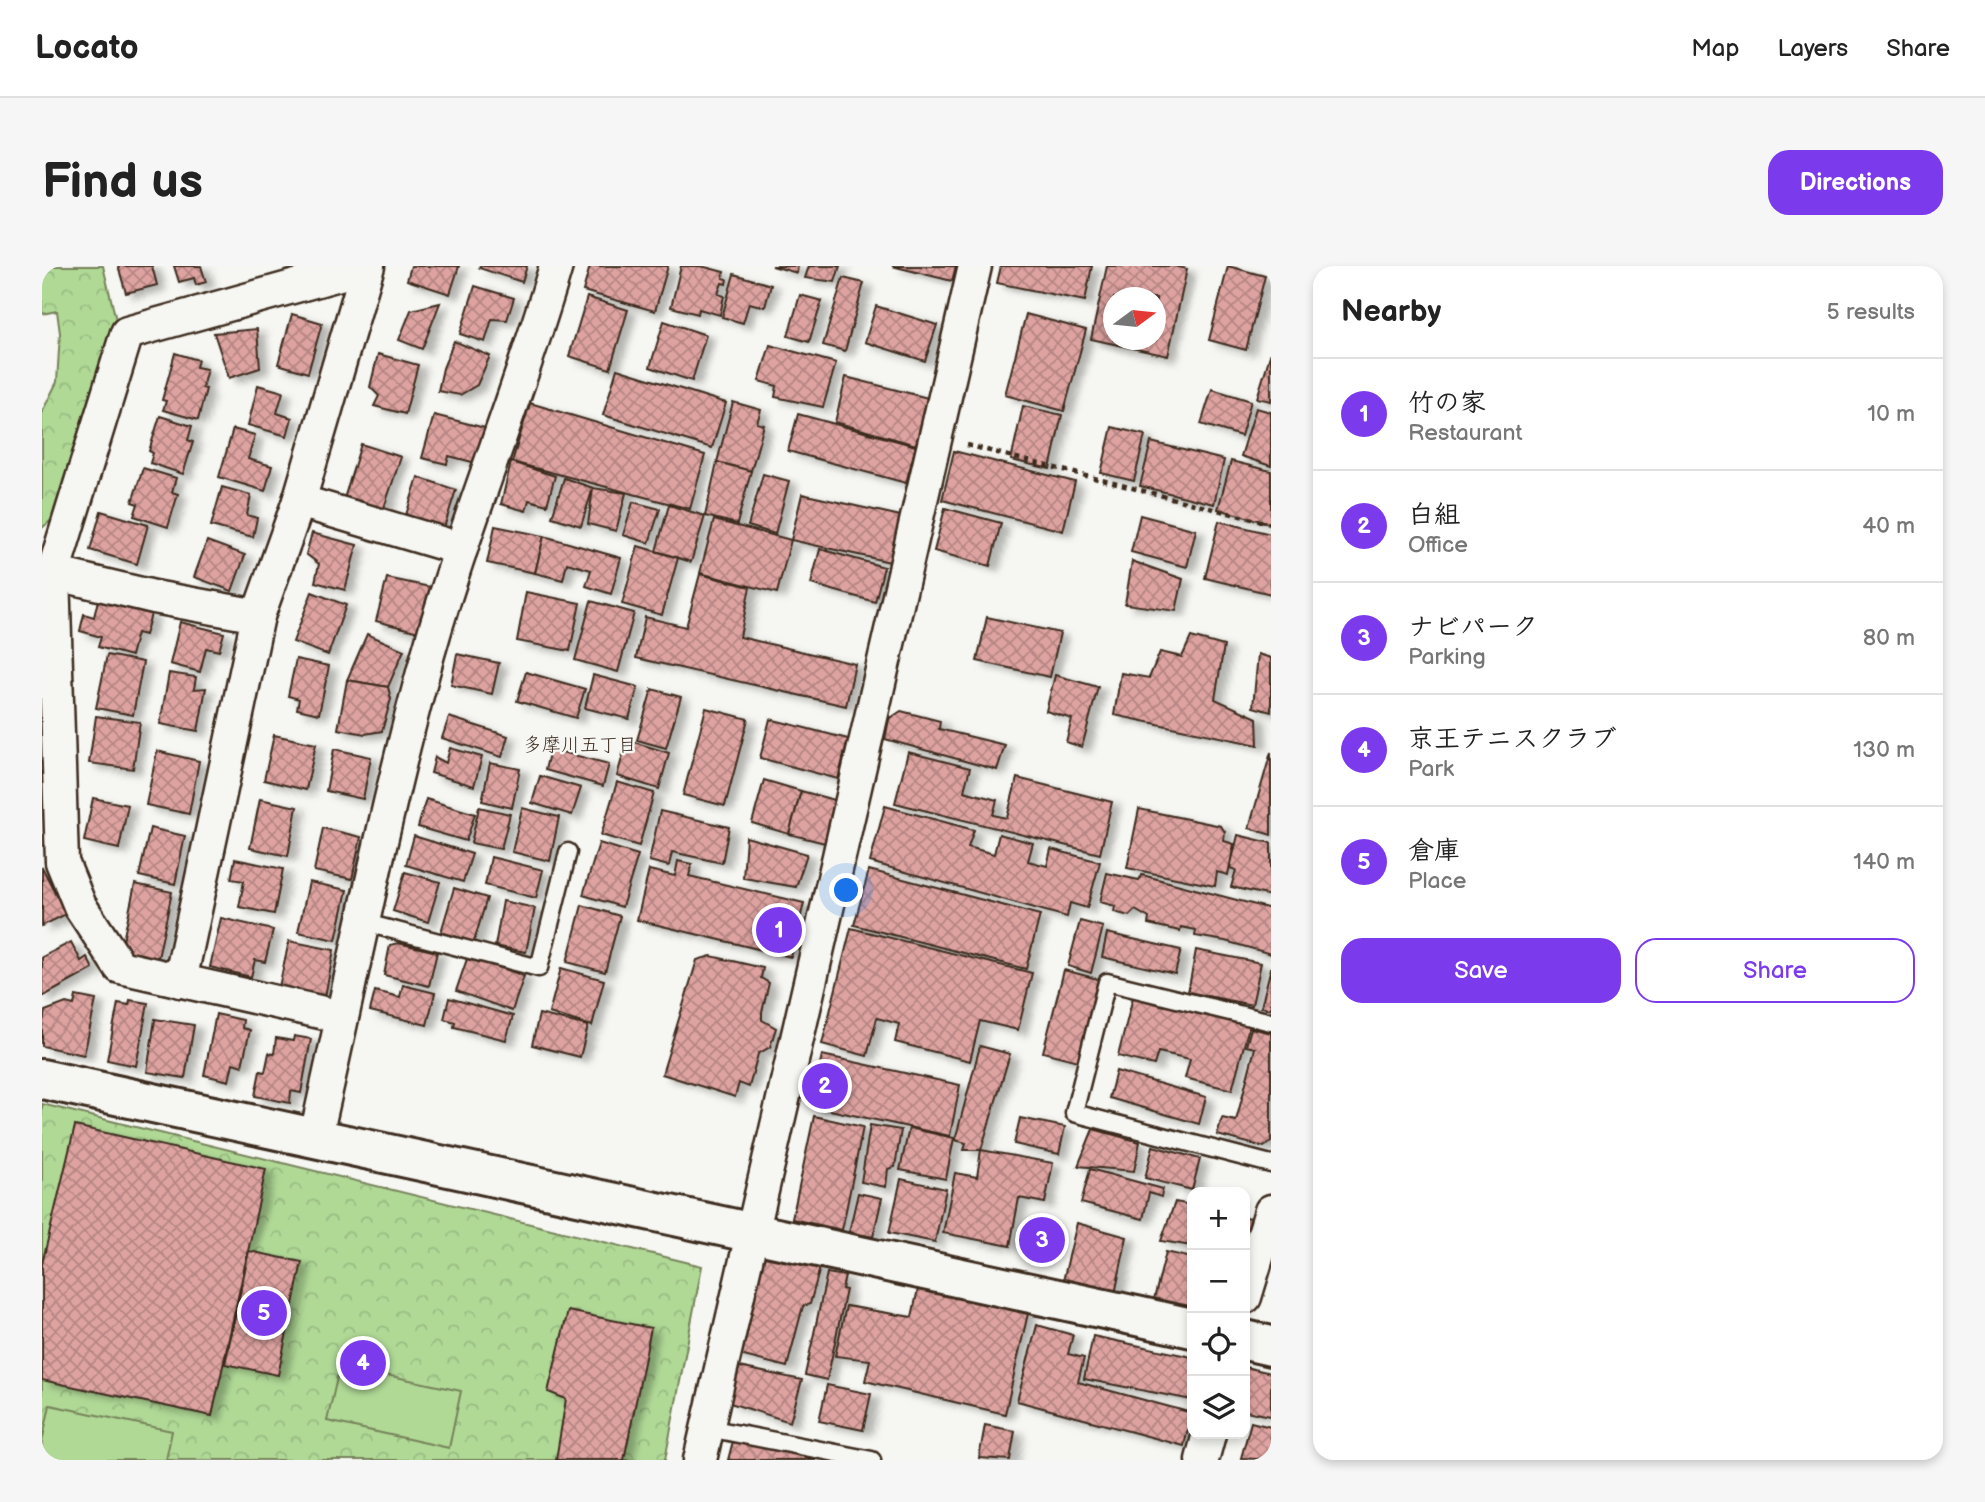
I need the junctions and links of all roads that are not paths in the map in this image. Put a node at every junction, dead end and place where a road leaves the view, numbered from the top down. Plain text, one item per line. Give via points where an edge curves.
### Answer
1 (369, 266) edge
2 (556, 266) edge
3 (975, 266) edge
4 (299, 501) junction
5 (461, 549) junction
6 (47, 574) edge
7 (258, 616) junction
8 (568, 852) dead end
9 (362, 922) junction
10 (180, 981) junction
11 (342, 1017) junction
12 (1271, 1022) edge
13 (42, 1079) edge
14 (315, 1140) junction
15 (1271, 1164) edge
16 (1271, 1211) edge
17 (752, 1231) junction
18 (1250, 1280) edge
19 (1187, 1327) edge
20 (1250, 1341) edge
21 (1271, 1346) edge
22 (708, 1427) junction
23 (1208, 1439) edge
24 (700, 1460) edge
25 (872, 1460) edge
26 (1202, 1460) edge

1 - 4 street
1 - 6 street via 127,333
2 - 5 street
3 - 17 street
4 - 5 street
4 - 7 street
5 - 9 street via 421,679
6 - 7 street
6 - 10 street via 62,862 80,906 120,967
7 - 10 street
8 - 9 lane via 539,968
9 - 11 street
10 - 11 street
11 - 14 street
12 - 15 lane via 1107,982 1074,1113
13 - 14 street
14 - 17 street
16 - 18 street
17 - 19 street
17 - 22 street
20 - 21 street
22 - 24 street
22 - 25 lane
23 - 26 street

